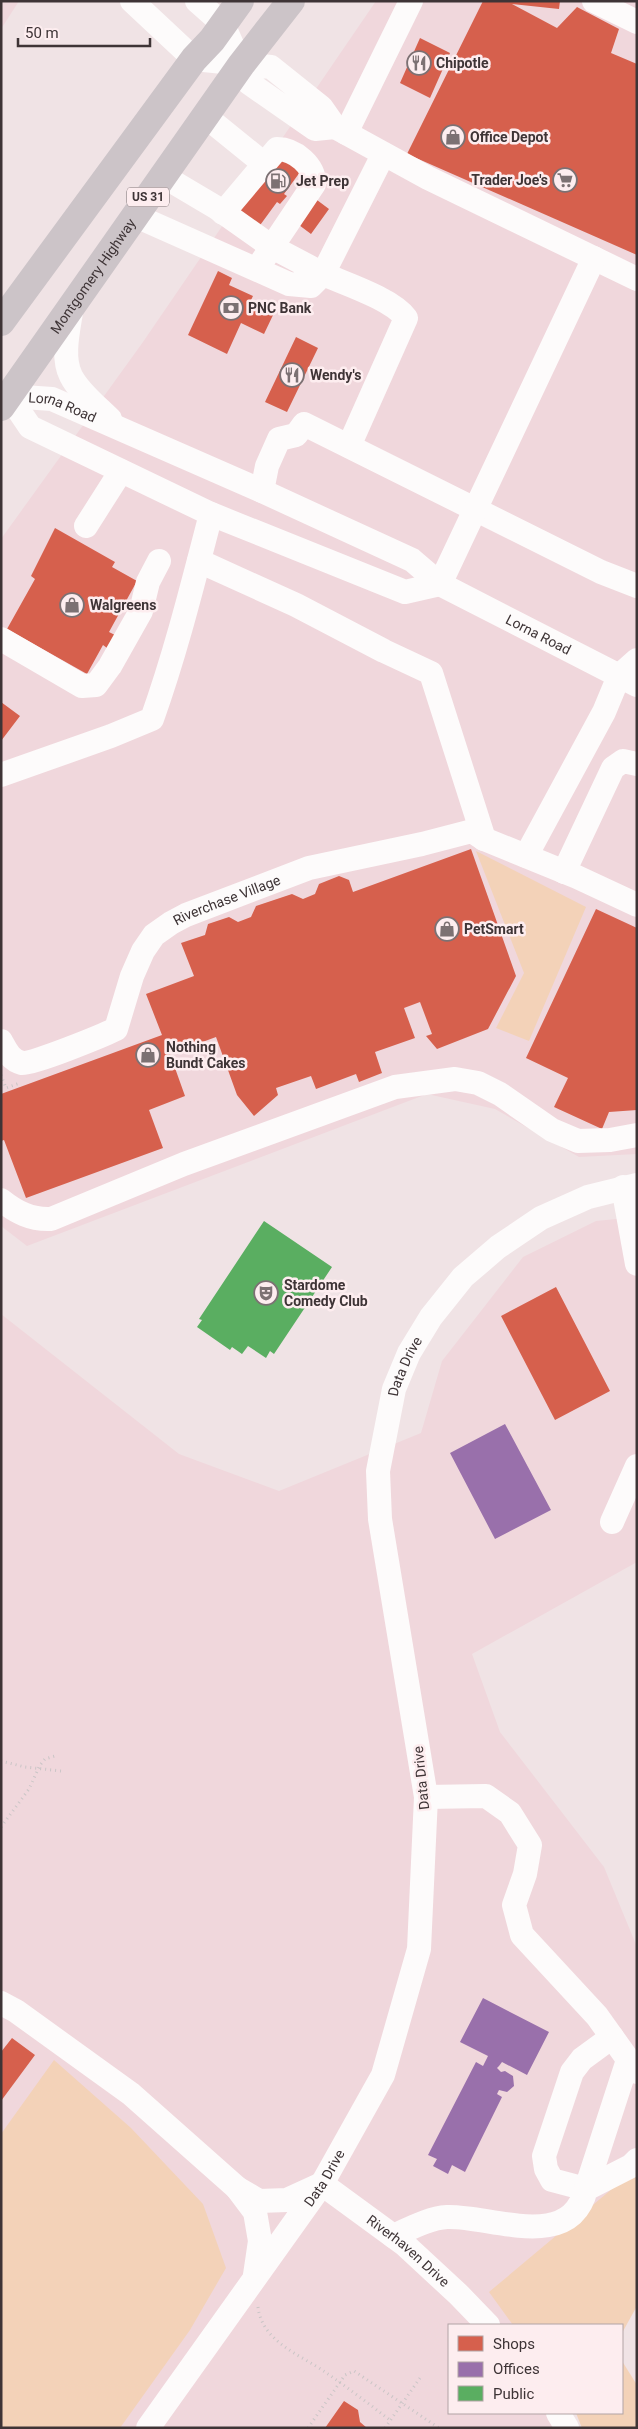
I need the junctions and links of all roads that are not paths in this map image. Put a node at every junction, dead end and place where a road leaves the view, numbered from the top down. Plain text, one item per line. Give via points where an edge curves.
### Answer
1 (132, 1) edge
2 (197, 1) edge
3 (240, 1) edge
4 (292, 1) edge
5 (411, 1) edge
6 (594, 1) edge
7 (637, 22) edge
8 (223, 24) junction
9 (194, 59) junction
10 (241, 65) junction
11 (205, 116) junction
12 (341, 130) junction
13 (383, 155) junction
14 (263, 163) junction
15 (163, 176) junction
16 (223, 213) junction
17 (136, 216) junction
18 (272, 247) junction
19 (594, 258) junction
20 (258, 270) junction
21 (323, 274) junction
22 (637, 279) edge
23 (72, 306) junction
24 (1, 322) edge
25 (4, 398) edge
26 (120, 429) junction
27 (350, 446) junction
28 (121, 470) junction
29 (262, 491) junction
30 (475, 509) junction
31 (211, 514) junction
32 (86, 526) dead end
33 (159, 561) dead end
34 (199, 561) junction
35 (440, 584) junction
36 (637, 586) edge
37 (1, 639) edge
38 (637, 660) edge
39 (628, 681) edge
40 (637, 764) edge
41 (1, 775) edge
42 (484, 839) junction
43 (526, 856) junction
44 (564, 872) junction
45 (637, 905) edge
46 (1, 1041) edge
47 (637, 1135) edge
48 (630, 1186) edge
49 (1, 1200) edge
50 (637, 1264) edge
51 (637, 1466) edge
52 (612, 1522) dead end
53 (426, 1797) junction
54 (4, 2009) edge
55 (612, 2037) junction
56 (632, 2066) edge
57 (637, 2160) edge
58 (322, 2184) junction
59 (237, 2188) junction
60 (586, 2189) junction
61 (392, 2236) junction
62 (255, 2278) junction
63 (487, 2324) edge
64 (559, 2414) edge
65 (148, 2428) edge
66 (567, 2428) edge

1 - 9 street
2 - 8 street
3 - 8 main road
4 - 10 main road, Montgomery Highway / US 31
5 - 12 street
6 - 7 street
8 - 9 main road
8 - 10 street
9 - 10 street
9 - 24 main road
10 - 11 main road, Montgomery Highway / US 31
10 - 12 street via 249,83 315,129
11 - 14 street
11 - 15 main road, Montgomery Highway / US 31
12 - 13 street
13 - 19 street
13 - 21 street
14 - 16 street
14 - 18 street via 277,149 283,149 311,168 315,175 308,196
15 - 16 street
15 - 17 main road, Montgomery Highway / US 31
16 - 18 street
17 - 20 street
17 - 23 main road, Montgomery Highway / US 31
18 - 20 street
18 - 21 street
19 - 22 street
19 - 30 street
20 - 21 street via 303,287 311,286
21 - 27 street via 373,296 406,318
23 - 25 main road, Montgomery Highway / US 31
23 - 26 street via 66,359 71,376
25 - 26 street, Lorna Road via 52,399
25 - 28 street, Lorna Road via 30,427
26 - 29 street, Lorna Road
27 - 29 street via 304,424 296,435 279,439 267,466
27 - 30 street
28 - 31 street, Lorna Road
28 - 32 street
29 - 35 street, Lorna Road via 412,560
30 - 35 street
30 - 36 street via 601,572
31 - 34 street
31 - 35 street, Lorna Road via 405,592
33 - 37 street via 148,582 140,611 96,685 82,686
34 - 41 street via 152,719
34 - 42 street via 296,605 431,673
35 - 39 street, Lorna Road
38 - 39 street
39 - 43 street via 604,712
40 - 44 street via 623,761 613,768
42 - 43 street, Riverchase Village
42 - 46 street, Riverchase Village via 472,831 310,868 186,915 154,934 143,951 116,1029 23,1063 11,1058
43 - 44 street, Riverchase Village
44 - 45 street, Riverchase Village
47 - 49 street via 578,1141 552,1130 500,1094 478,1083 455,1079 395,1087 184,1164 51,1219 37,1220
48 - 50 street
48 - 53 street, Data Drive via 588,1197 541,1218 498,1247 463,1277 410,1352 394,1389 378,1470 380,1519
51 - 52 street
53 - 55 street via 486,1796 510,1813 530,1845 525,1874 514,1905 522,1935 578,1994
53 - 58 street, Data Drive via 419,1949 383,2075
54 - 59 street via 131,2094
55 - 56 street
55 - 60 street via 582,2059 572,2072 544,2156 552,2180
56 - 60 street
57 - 60 street
58 - 59 street via 287,2200 259,2201
58 - 61 street, Riverhaven Drive
58 - 62 street, Data Drive
59 - 62 street via 255,2212 260,2241
60 - 61 street via 583,2201 565,2219 544,2226 510,2226 446,2217
61 - 63 street, Riverhaven Drive
62 - 65 street, Data Drive
64 - 66 street

